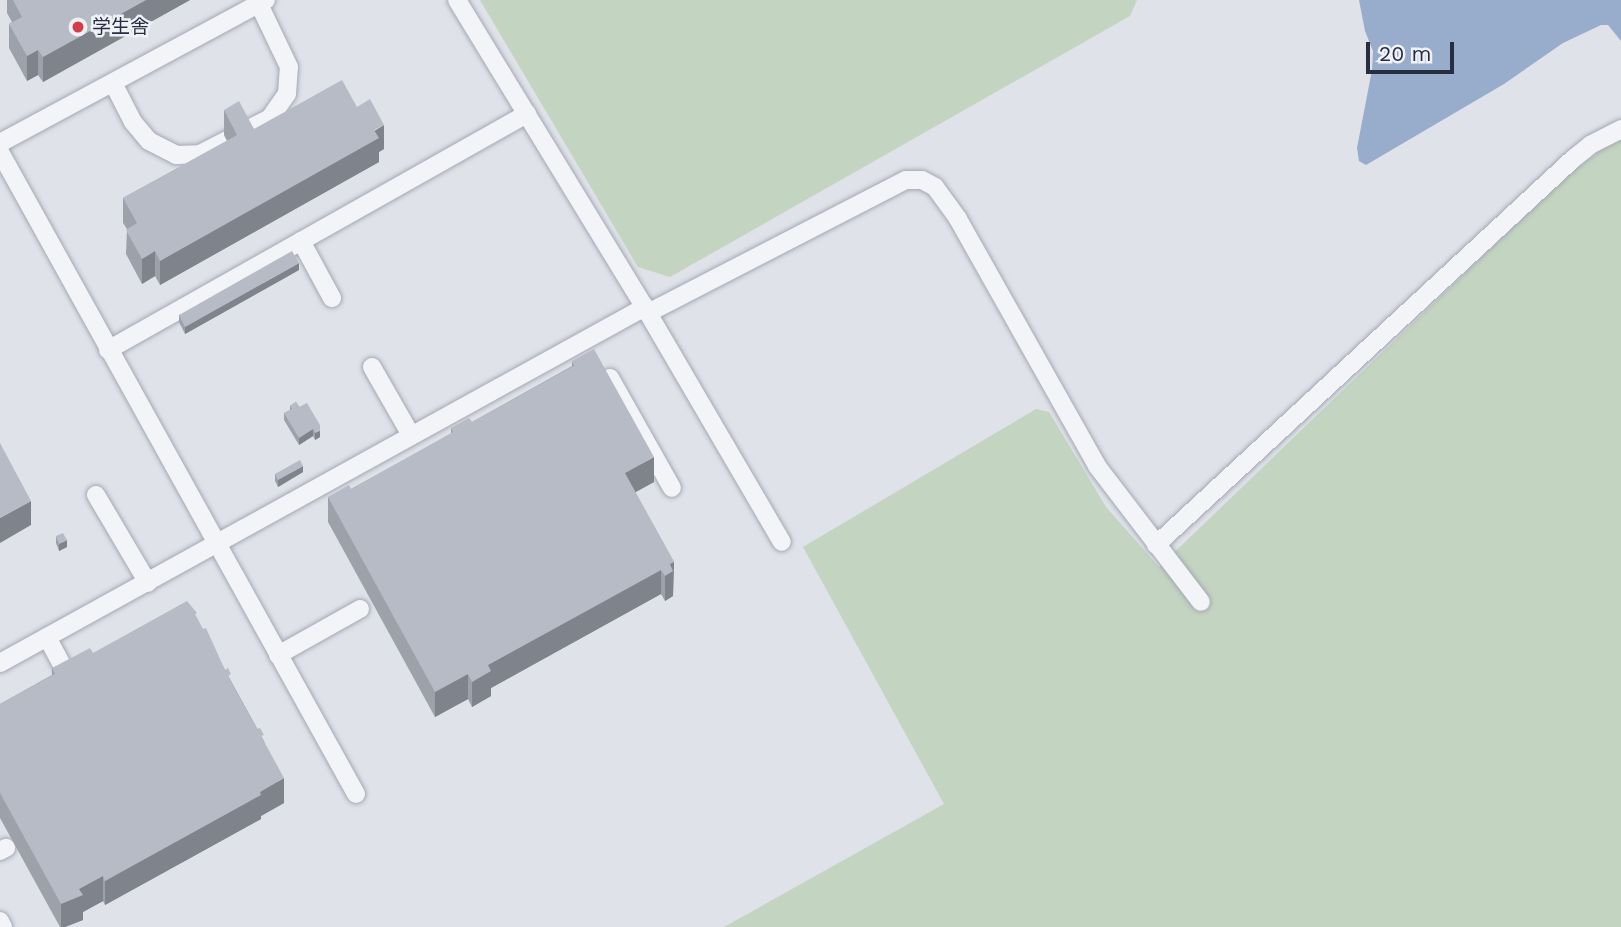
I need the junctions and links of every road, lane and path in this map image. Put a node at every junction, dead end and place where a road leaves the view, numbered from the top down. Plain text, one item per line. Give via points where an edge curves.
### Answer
1 (457, 0) edge
2 (262, 2) edge
3 (113, 83) junction
4 (527, 114) junction
5 (1621, 129) edge
6 (0, 143) edge
7 (0, 152) edge
8 (301, 242) junction
9 (332, 298) dead end
10 (646, 310) junction
11 (108, 350) junction
12 (594, 350) junction
13 (372, 367) dead end
14 (411, 435) junction
15 (672, 488) dead end
16 (96, 495) dead end
17 (782, 542) dead end
18 (215, 545) junction
19 (1156, 545) junction
20 (148, 583) junction
21 (1200, 601) dead end
22 (360, 609) dead end
23 (47, 637) junction
24 (278, 655) junction
25 (0, 663) edge
26 (69, 678) edge
27 (356, 794) dead end
28 (0, 921) edge
29 (3, 927) edge

1 - 4 lane
2 - 3 lane
2 - 3 lane via 289,67 287,94 270,118 200,154 176,155 149,141 133,122
3 - 6 lane
4 - 8 lane
4 - 10 lane
5 - 19 lane via 1573,159
7 - 11 lane
8 - 9 lane
8 - 11 lane
10 - 12 lane
10 - 17 lane
10 - 19 lane via 906,180 922,180 935,187 950,206 1097,466
11 - 18 lane
12 - 14 lane
12 - 15 lane
13 - 14 lane
14 - 18 lane
16 - 20 lane
18 - 20 lane
18 - 24 lane
19 - 21 lane
20 - 23 lane
22 - 24 lane
23 - 25 lane
23 - 26 lane
24 - 27 lane
28 - 29 lane

